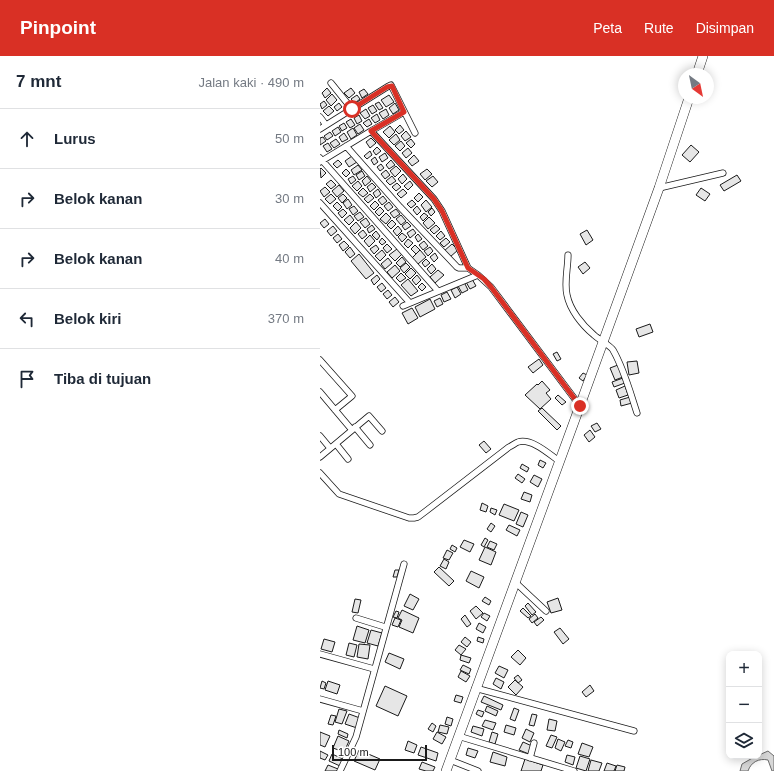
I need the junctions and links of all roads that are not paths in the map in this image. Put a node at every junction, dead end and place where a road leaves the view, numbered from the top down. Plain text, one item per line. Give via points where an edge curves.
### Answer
1 (703, 56) edge
2 (699, 68) edge
3 (331, 83) dead end
4 (687, 104) edge
5 (352, 109) junction
6 (404, 112) junction
7 (320, 117) edge
8 (326, 124) junction
9 (320, 129) edge
10 (371, 131) junction
11 (415, 132) dead end
12 (346, 146) junction
13 (321, 160) edge
14 (723, 173) dead end
15 (659, 188) junction
16 (320, 203) edge
17 (568, 255) dead end
18 (468, 268) junction
19 (478, 275) junction
20 (438, 291) junction
21 (410, 303) junction
22 (403, 306) dead end
23 (602, 342) junction
24 (320, 360) edge
25 (320, 392) edge
26 (580, 406) junction
27 (336, 410) junction
28 (637, 413) dead end
29 (353, 429) junction
30 (382, 431) dead end
31 (320, 436) edge
32 (336, 444) junction
33 (370, 445) dead end
34 (330, 448) junction
35 (320, 457) edge
36 (348, 459) dead end
37 (560, 461) junction
38 (320, 473) edge
39 (404, 564) dead end
40 (515, 582) junction
41 (546, 611) dead end
42 (356, 618) dead end
43 (385, 627) junction
44 (320, 654) edge
45 (374, 669) junction
46 (476, 688) junction
47 (320, 699) edge
48 (363, 711) junction
49 (634, 731) dead end
50 (458, 736) junction
51 (534, 743) dead end
52 (530, 758) junction
53 (450, 760) junction
54 (340, 771) edge
55 (446, 771) edge
56 (478, 771) edge
57 (574, 771) edge

1 - 2 highway
3 - 5 street
4 - 15 highway
5 - 6 street via 391,85
5 - 8 street
6 - 10 street
6 - 11 street
7 - 8 street
8 - 9 street
10 - 12 street
10 - 18 street via 422,184 438,205
12 - 13 street
12 - 18 street via 457,267
13 - 20 street
14 - 15 street
15 - 23 highway
16 - 21 street
17 - 23 street via 566,294 576,316
18 - 19 street
19 - 20 street
19 - 26 street via 491,287
20 - 21 street
21 - 22 street
23 - 26 highway
23 - 28 street via 613,349
24 - 27 street via 352,396
25 - 27 street
26 - 37 highway
27 - 29 street
29 - 30 street via 369,416
29 - 32 street
29 - 33 street
31 - 34 street
32 - 34 street
32 - 36 street
34 - 35 street
37 - 38 street via 532,444 518,442 414,518 340,494
37 - 40 highway
39 - 43 street
40 - 41 street
40 - 46 highway
42 - 43 street
43 - 45 street
44 - 45 street
45 - 48 street
46 - 49 street
46 - 50 highway
47 - 48 street
48 - 54 street via 356,737
50 - 52 street
50 - 53 highway
51 - 52 street
52 - 57 street
53 - 55 highway
53 - 56 street

